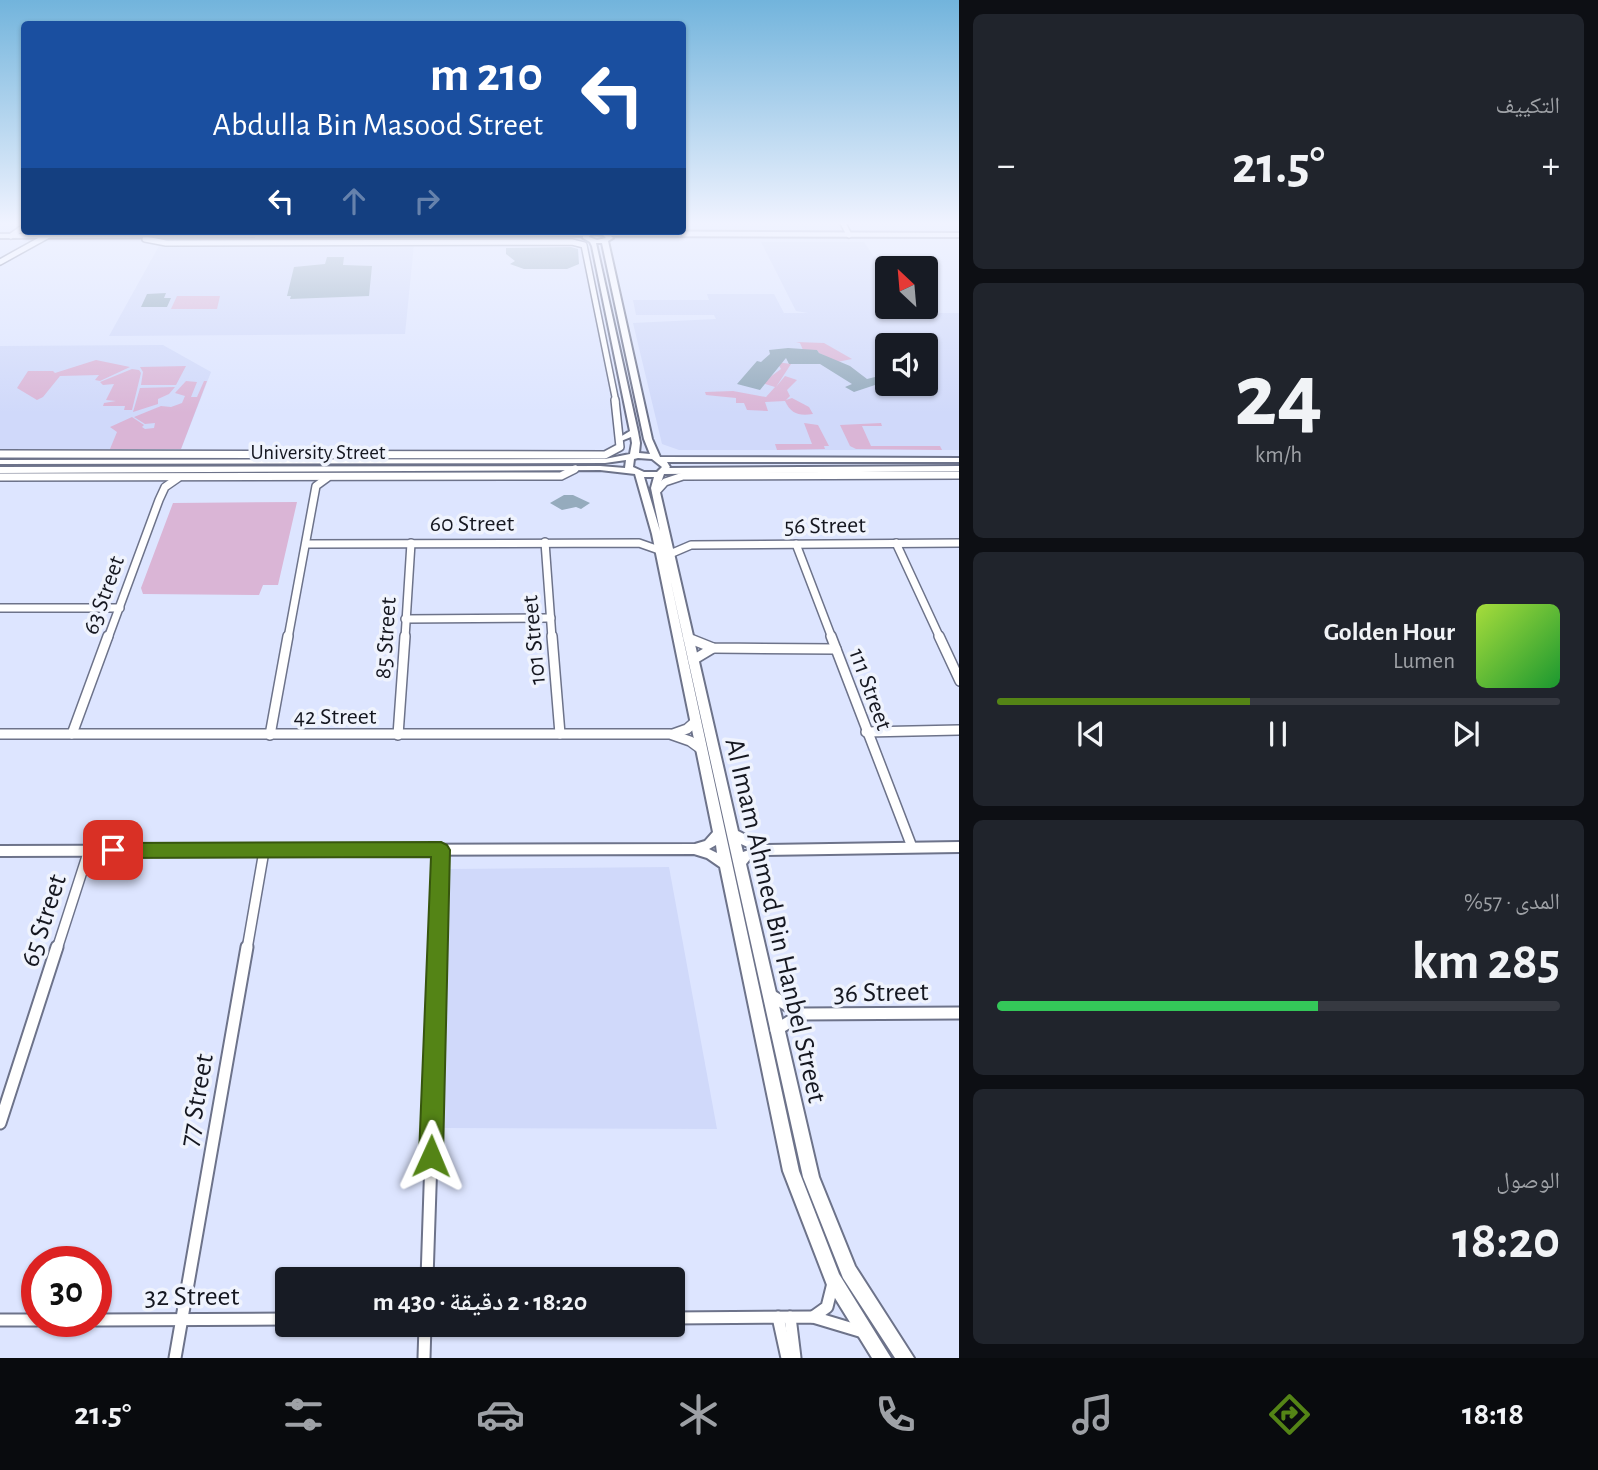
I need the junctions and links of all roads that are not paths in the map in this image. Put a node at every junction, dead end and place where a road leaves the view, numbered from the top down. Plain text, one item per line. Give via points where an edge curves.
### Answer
1 (594, 286) edge
2 (604, 286) edge
3 (617, 286) edge
4 (601, 321) junction
5 (612, 326) junction
6 (617, 346) junction
7 (606, 349) junction
8 (617, 408) junction
9 (630, 411) junction
10 (634, 432) junction
11 (621, 439) junction
12 (0, 454) edge
13 (554, 454) junction
14 (788, 454) dead end
15 (916, 454) dead end
16 (189, 455) junction
17 (277, 455) junction
18 (433, 455) junction
19 (632, 458) junction
20 (416, 460) junction
21 (940, 460) junction
22 (959, 460) edge
23 (248, 461) junction
24 (292, 461) junction
25 (773, 461) junction
26 (0, 462) edge
27 (168, 462) junction
28 (576, 465) junction
29 (660, 465) junction
30 (959, 468) edge
31 (372, 469) junction
32 (424, 469) junction
33 (765, 469) junction
34 (0, 470) edge
35 (30, 470) junction
36 (85, 470) junction
37 (196, 470) junction
38 (281, 470) junction
39 (637, 473) junction
40 (959, 475) edge
41 (800, 476) junction
42 (5, 477) edge
43 (107, 477) junction
44 (181, 477) junction
45 (303, 477) junction
46 (330, 477) junction
47 (354, 477) junction
48 (440, 477) junction
49 (316, 486) junction
50 (656, 492) junction
51 (660, 534) junction
52 (545, 542) junction
53 (411, 543) junction
54 (639, 543) junction
55 (896, 543) junction
56 (959, 543) edge
57 (306, 544) junction
58 (796, 544) junction
59 (691, 545) junction
60 (665, 552) junction
61 (0, 608) edge
62 (120, 608) junction
63 (551, 618) junction
64 (405, 619) junction
65 (688, 638) junction
66 (713, 649) junction
67 (836, 649) junction
68 (693, 660) junction
69 (959, 681) edge
70 (695, 722) junction
71 (959, 730) edge
72 (866, 732) junction
73 (0, 734) edge
74 (72, 734) junction
75 (560, 734) junction
76 (670, 734) junction
77 (270, 735) junction
78 (398, 735) junction
79 (701, 749) junction
80 (725, 834) junction
81 (912, 847) junction
82 (959, 847) edge
83 (695, 849) junction
84 (0, 850) edge
85 (89, 850) junction
86 (441, 850) junction
87 (764, 850) junction
88 (264, 851) junction
89 (725, 864) junction
90 (740, 864) junction
91 (766, 990) junction
92 (959, 1013) edge
93 (803, 1014) junction
94 (776, 1030) junction
95 (1, 1115) edge
96 (426, 1267) edge
97 (833, 1279) junction
98 (784, 1317) junction
99 (813, 1317) junction
100 (685, 1318) edge
101 (182, 1319) junction
102 (275, 1319) edge
103 (0, 1320) edge
104 (21, 1320) edge
105 (112, 1320) edge
106 (866, 1333) junction
107 (425, 1337) edge
108 (175, 1358) edge
109 (424, 1358) edge
110 (787, 1358) edge
111 (795, 1358) edge
112 (883, 1358) edge
113 (905, 1358) edge

1 - 4 street
2 - 5 street
3 - 29 street via 648,439
4 - 5 street
4 - 7 street
5 - 6 street
6 - 7 street
6 - 9 street
7 - 8 street
8 - 9 street
8 - 11 street
9 - 10 street
10 - 11 street
10 - 19 street
11 - 13 street via 612,453
12 - 16 street
13 - 18 street
13 - 28 street
14 - 25 street
15 - 21 street
16 - 17 street
16 - 27 street
17 - 18 street
17 - 24 street
18 - 20 street
19 - 28 street, University Street
19 - 29 street, University Street
19 - 39 street, Al Imam Ahmed Bin Hanbel Street via 627,465
20 - 24 street, University Street
20 - 28 street, University Street
21 - 22 street
21 - 25 street
23 - 24 street, University Street
23 - 27 street, University Street
23 - 37 street via 244,466
25 - 29 street
26 - 27 street, University Street
28 - 32 street, University Street
28 - 39 street, University Street
28 - 48 street via 561,476
29 - 33 street
29 - 39 street, University Street
29 - 50 street, Al Imam Ahmed Bin Hanbel Street
30 - 33 street
31 - 32 street, University Street
31 - 38 street, University Street
31 - 47 street
32 - 48 street
33 - 41 street
34 - 35 street, University Street
35 - 36 street, University Street
35 - 42 street
36 - 37 street, University Street
36 - 43 street
37 - 38 street, University Street
38 - 45 street
39 - 51 street, Al Imam Ahmed Bin Hanbel Street
40 - 41 street
41 - 50 street via 683,476 665,482
42 - 43 street
43 - 44 street
44 - 45 street
44 - 62 street, 63 Street via 164,490
45 - 46 street
45 - 49 street
46 - 47 street
46 - 49 street
47 - 48 street
49 - 57 street
50 - 51 street, Al Imam Ahmed Bin Hanbel Street
51 - 54 street, 60 Street
51 - 59 street, 56 Street
51 - 60 street, Al Imam Ahmed Bin Hanbel Street
52 - 53 street, 60 Street
52 - 54 street, 60 Street
52 - 63 street, 101 Street
53 - 57 street, 60 Street
53 - 64 street, 85 Street
54 - 60 street, 60 Street
55 - 56 street, 56 Street
55 - 58 street, 56 Street
55 - 69 street
57 - 77 street
58 - 59 street, 56 Street
58 - 67 street, 111 Street
59 - 60 street, 56 Street
60 - 65 street, Al Imam Ahmed Bin Hanbel Street
60 - 70 street, Al Imam Ahmed Bin Hanbel Street
61 - 62 street
62 - 74 street, 63 Street
63 - 64 street
63 - 75 street, 101 Street
64 - 78 street, 85 Street
65 - 66 street
65 - 68 street, Al Imam Ahmed Bin Hanbel Street
66 - 67 street
66 - 68 street
67 - 72 street, 111 Street
68 - 80 street, Al Imam Ahmed Bin Hanbel Street
70 - 76 street, 42 Street
70 - 79 street, Al Imam Ahmed Bin Hanbel Street
71 - 72 street
72 - 81 street, 111 Street
73 - 74 street, 42 Street
74 - 77 street, 42 Street
75 - 76 street, 42 Street
75 - 78 street, 42 Street
76 - 79 street, 42 Street
77 - 78 street, 42 Street
79 - 80 street, Al Imam Ahmed Bin Hanbel Street
80 - 83 street
80 - 87 street
80 - 89 street, Al Imam Ahmed Bin Hanbel Street
80 - 90 street, Al Imam Ahmed Bin Hanbel Street
81 - 82 street
81 - 87 street
83 - 86 street
83 - 89 street
84 - 85 street
85 - 88 street
85 - 95 street, 65 Street
86 - 88 street
86 - 96 street
87 - 90 street via 746,856
88 - 101 street, 77 Street
89 - 97 street, Al Imam Ahmed Bin Hanbel Street via 790,1171
90 - 91 street, Al Imam Ahmed Bin Hanbel Street
91 - 93 street, 36 Street
91 - 94 street, Al Imam Ahmed Bin Hanbel Street
92 - 93 street, 36 Street
93 - 94 street, 36 Street
94 - 113 street, Al Imam Ahmed Bin Hanbel Street via 821,1208 849,1272
97 - 99 street via 827,1307
97 - 106 street, Al Imam Ahmed Bin Hanbel Street
98 - 99 street
98 - 100 street
98 - 110 street
98 - 111 street
99 - 106 street
101 - 102 street, 32 Street
101 - 105 street, 32 Street
101 - 108 street, 77 Street
103 - 104 street
106 - 112 street, Al Imam Ahmed Bin Hanbel Street
107 - 109 street

